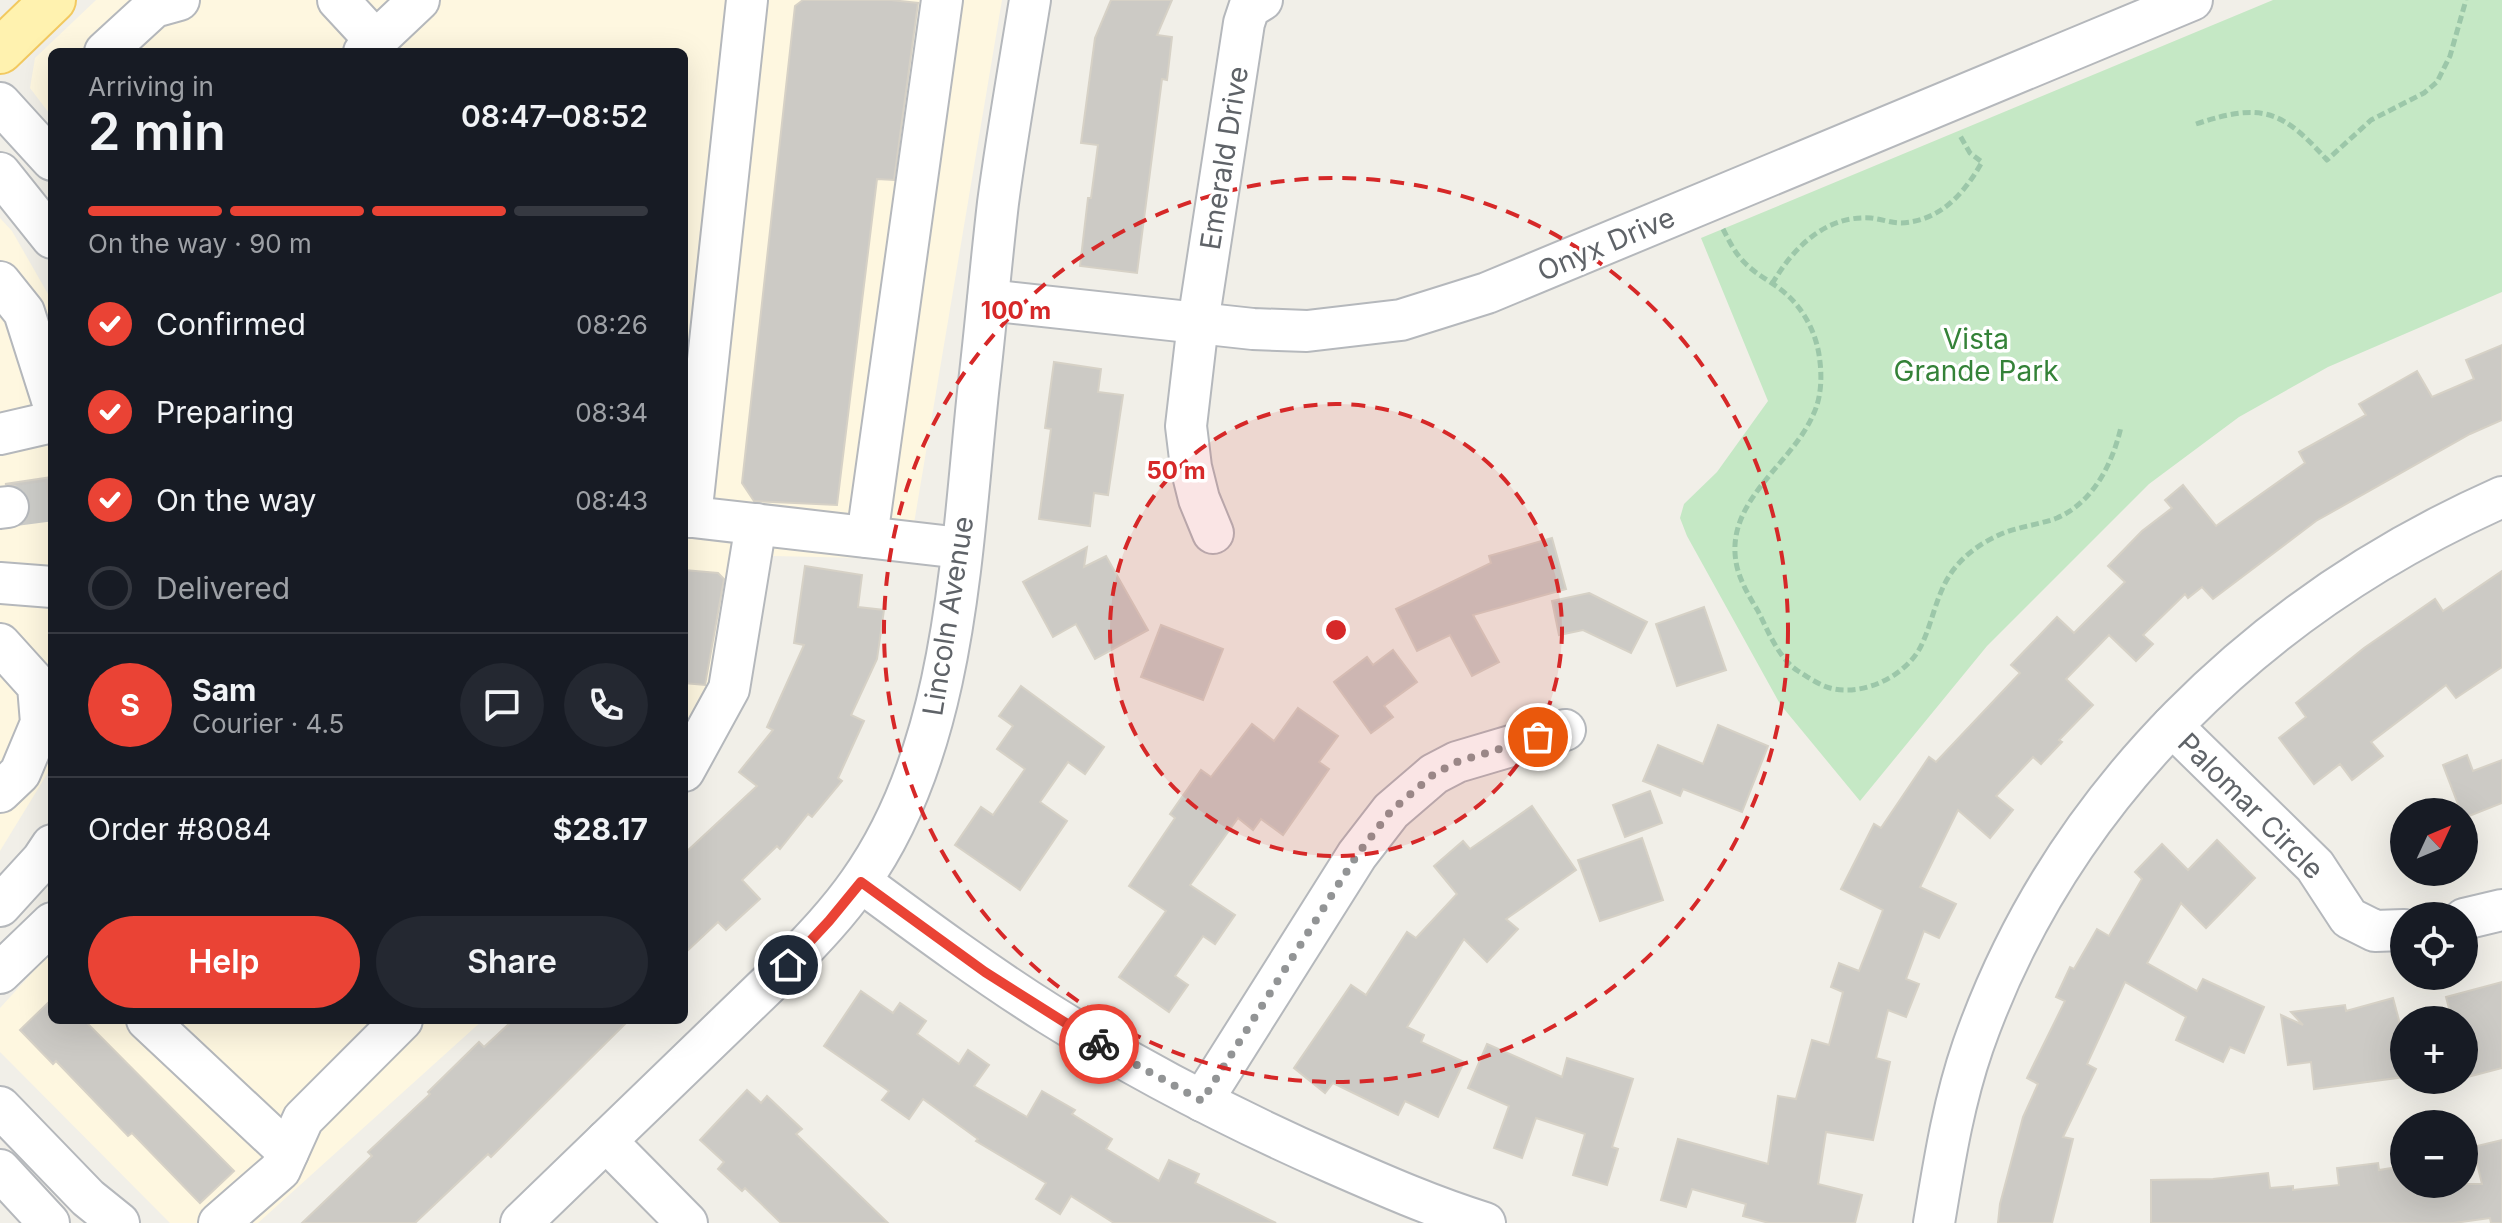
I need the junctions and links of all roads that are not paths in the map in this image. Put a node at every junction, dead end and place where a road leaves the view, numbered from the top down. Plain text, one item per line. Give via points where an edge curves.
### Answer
1 (53, 0) edge
2 (179, 0) edge
3 (338, 0) edge
4 (747, 0) edge
5 (942, 0) edge
6 (1030, 0) edge
7 (1262, 0) edge
8 (2192, 0) edge
9 (388, 22) edge
10 (109, 48) edge
11 (0, 51) edge
12 (0, 103) edge
13 (48, 156) edge
14 (0, 173) edge
15 (48, 233) edge
16 (25, 298) edge
17 (988, 300) junction
18 (1198, 323) junction
19 (48, 385) edge
20 (48, 423) edge
21 (0, 434) edge
22 (2502, 497) edge
23 (688, 516) edge
24 (756, 524) junction
25 (1213, 533) dead end
26 (867, 537) junction
27 (961, 548) junction
28 (0, 583) edge
29 (48, 587) edge
30 (0, 644) edge
31 (2172, 726) junction
32 (1565, 730) dead end
33 (688, 764) edge
34 (0, 792) edge
35 (48, 851) edge
36 (861, 882) junction
37 (0, 906) edge
38 (2502, 910) edge
39 (2478, 916) edge
40 (48, 927) edge
41 (2390, 930) edge
42 (0, 973) edge
43 (151, 1024) edge
44 (398, 1024) edge
45 (1202, 1101) junction
46 (0, 1107) edge
47 (606, 1141) junction
48 (288, 1152) junction
49 (0, 1170) edge
50 (49, 1223) edge
51 (119, 1223) edge
52 (219, 1223) edge
53 (521, 1223) edge
54 (687, 1223) edge
55 (1485, 1223) edge
56 (1934, 1223) edge

1 - 11 main road
2 - 10 street via 154,7
3 - 9 street
4 - 23 street
5 - 26 street
6 - 17 street, Lincoln Avenue
7 - 18 street, Emerald Drive via 1249,8 1244,23
8 - 18 street, Onyx Drive via 1445,308 1401,320 1307,331
12 - 13 street
14 - 15 street
16 - 19 street
17 - 18 street, Onyx Drive
17 - 27 street, Lincoln Avenue
18 - 25 street, Emerald Drive via 1186,426 1199,499
20 - 21 street
22 - 31 street via 2348,579 2281,627
23 - 24 street
24 - 26 street
24 - 33 street via 729,689
26 - 27 street
27 - 36 street, Lincoln Avenue via 942,682 925,746 901,807
28 - 29 street
30 - 34 street via 38,686 41,723 20,773
31 - 41 street, Palomar Circle via 2315,866 2349,918 2375,931
31 - 56 street via 2119,783 2033,908 1973,1047 1950,1126
32 - 45 street via 1457,762 1434,774 1391,811 1357,855
35 - 37 street
36 - 45 street via 1047,1012
36 - 47 street, Lincoln Avenue via 788,965
38 - 39 street
40 - 42 street
43 - 48 street
44 - 48 street via 303,1119
45 - 55 street via 1379,1184
46 - 51 street
47 - 53 street, Lincoln Avenue
47 - 54 street
48 - 52 street via 280,1170
49 - 50 street

